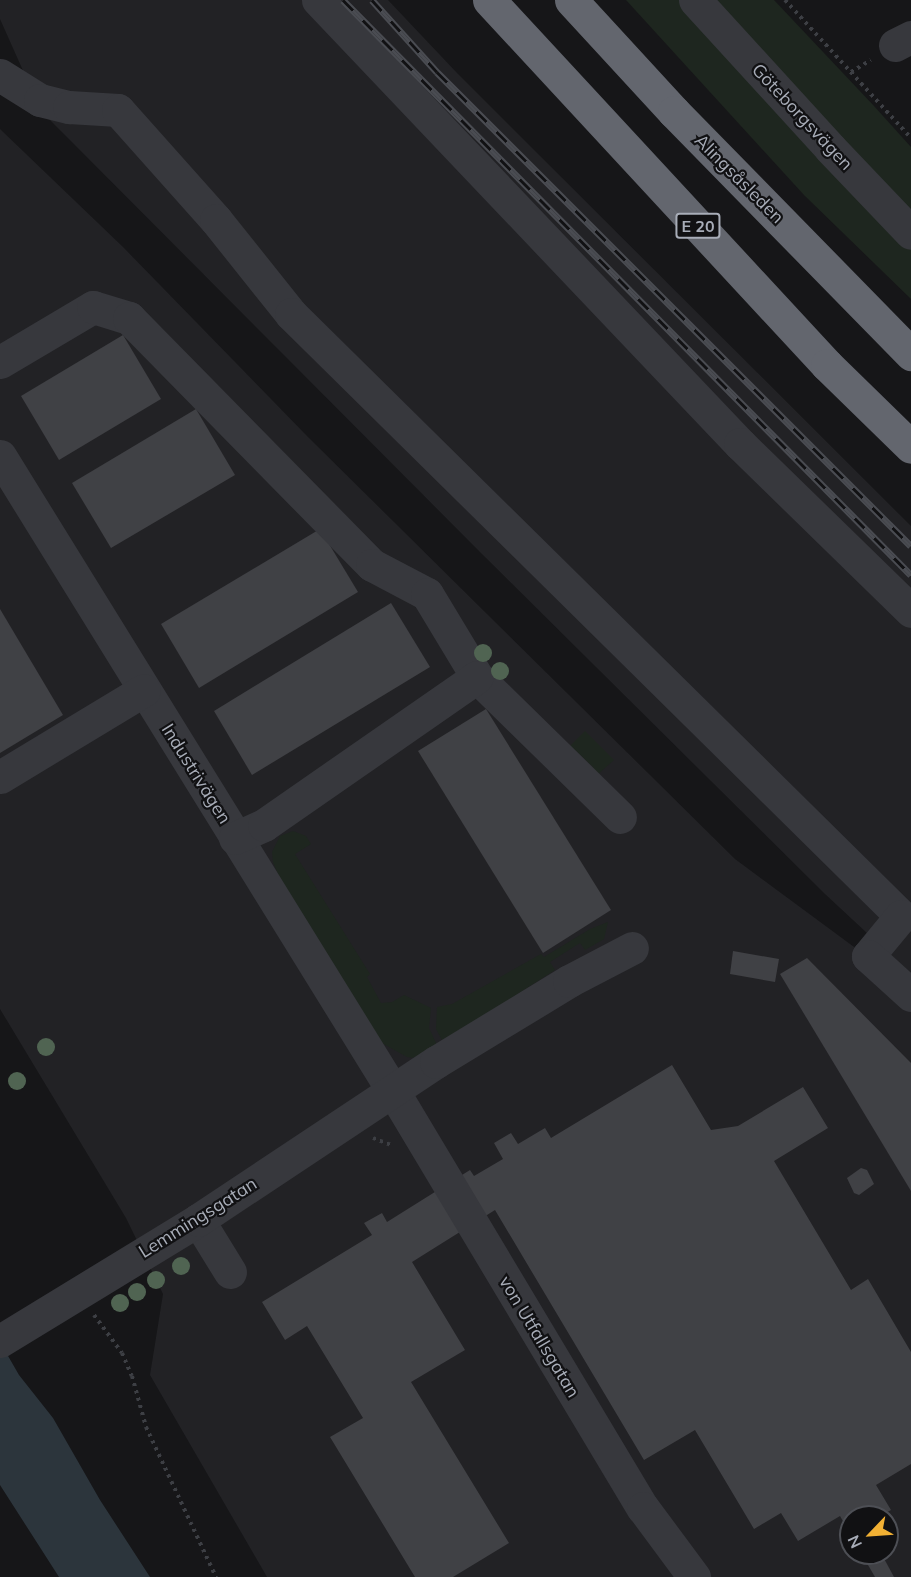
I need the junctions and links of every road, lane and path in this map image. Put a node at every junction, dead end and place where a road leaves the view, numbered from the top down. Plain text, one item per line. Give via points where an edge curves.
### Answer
1 (318, 0) edge
2 (489, 0) edge
3 (571, 0) edge
4 (695, 0) edge
5 (785, 0) edge
6 (0, 75) edge
7 (911, 138) edge
8 (911, 233) edge
9 (911, 354) edge
10 (0, 362) edge
11 (911, 447) edge
12 (0, 456) edge
13 (911, 611) edge
14 (477, 677) junction
15 (144, 690) junction
16 (0, 777) edge
17 (620, 817) dead end
18 (235, 838) junction
19 (632, 948) dead end
20 (911, 995) edge
21 (393, 1091) junction
22 (198, 1220) junction
23 (230, 1272) dead end
24 (76, 1294) junction
25 (0, 1341) edge
26 (216, 1577) edge
27 (694, 1577) edge

1 - 13 street via 740,444
2 - 11 highway, E 20 via 827,365
3 - 9 highway, Alingsåsleden via 674,112
4 - 8 street, Göteborgsvägen
5 - 7 path
6 - 20 street via 40,100 69,107 118,110 216,220 291,314 901,916 868,956
10 - 14 street via 93,307 129,318 372,565 427,594
12 - 15 street, Industrivägen
14 - 17 street
14 - 18 street via 264,825
15 - 16 street
15 - 18 street, Industrivägen
18 - 21 street, Industrivägen
19 - 21 street, Lemmingsgatan via 569,981
21 - 22 street, Lemmingsgatan
21 - 27 street, von Utfallsgatan via 643,1508
22 - 23 street
22 - 24 street, Lemmingsgatan
24 - 25 street, Lemmingsgatan
24 - 26 path via 122,1353 146,1427

